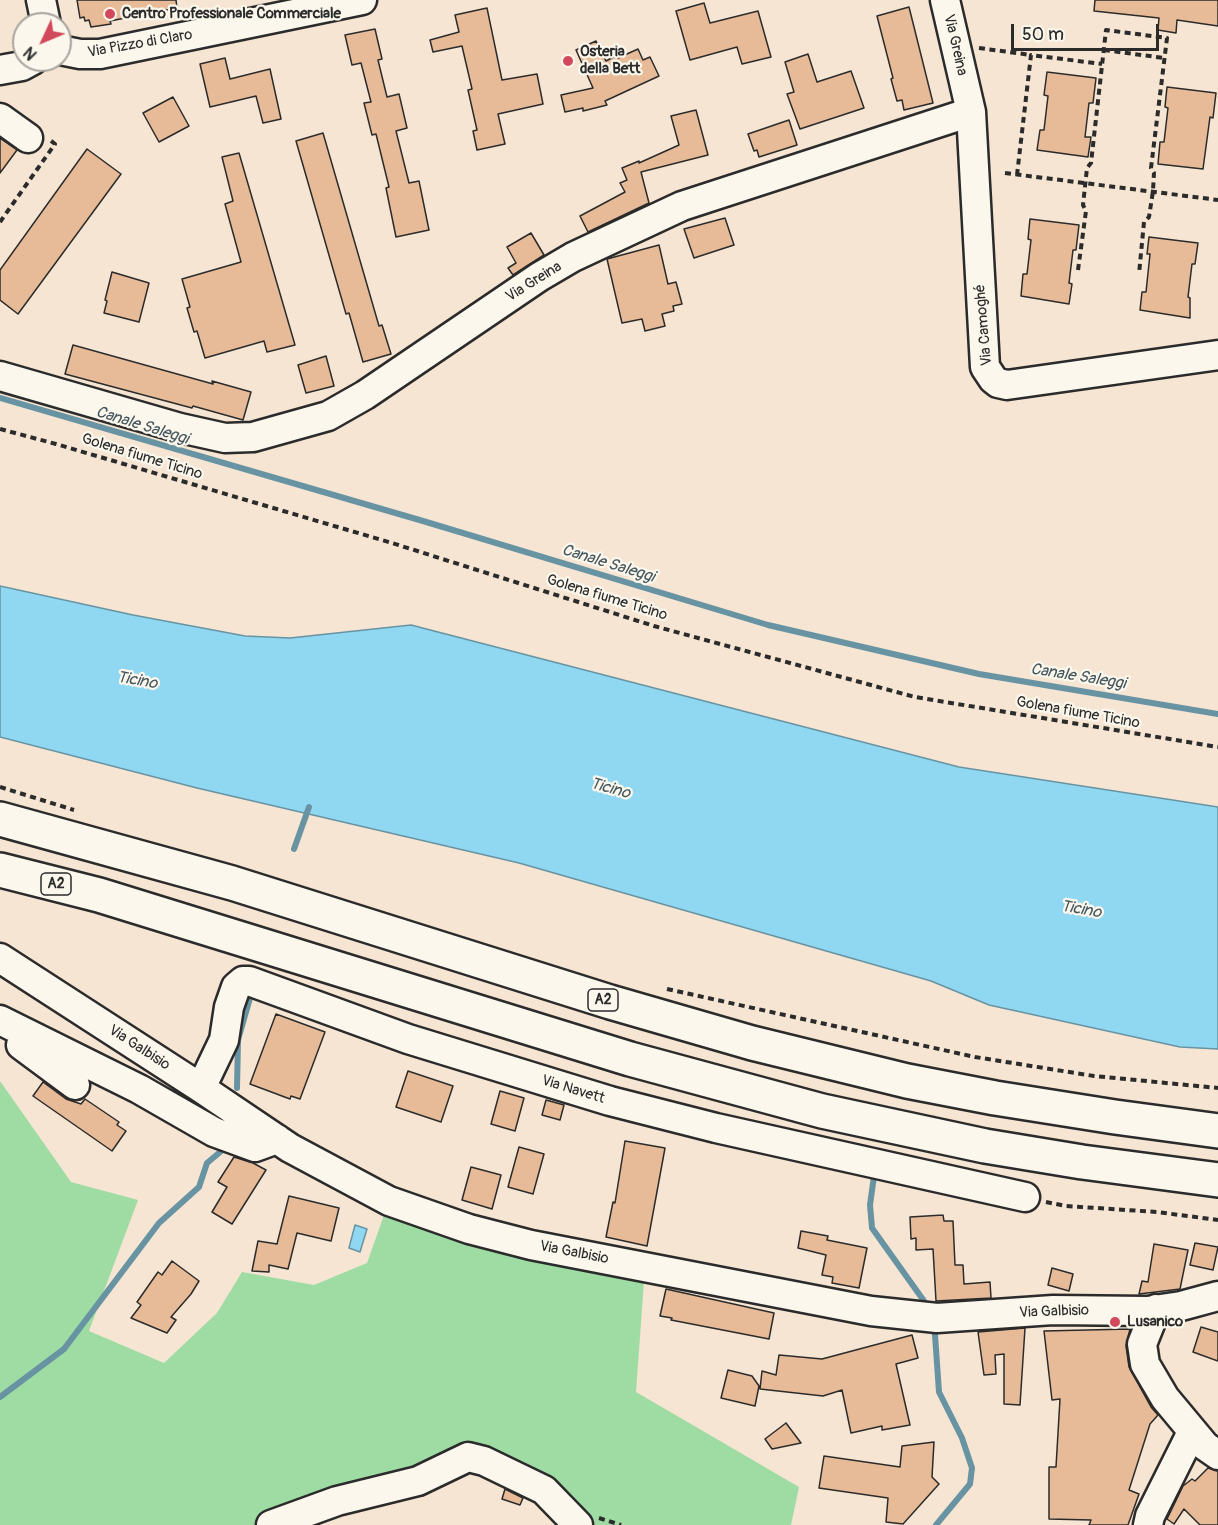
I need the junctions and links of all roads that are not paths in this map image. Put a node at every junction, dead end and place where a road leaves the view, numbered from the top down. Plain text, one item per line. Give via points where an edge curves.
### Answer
1 (362, 0) edge
2 (945, 0) edge
3 (72, 52) edge
4 (971, 112) junction
5 (0, 118) edge
6 (28, 138) dead end
7 (1218, 355) edge
8 (0, 376) edge
9 (0, 819) edge
10 (0, 870) edge
11 (0, 958) edge
12 (0, 1020) edge
13 (0, 1028) edge
14 (75, 1085) dead end
15 (201, 1088) junction
16 (1218, 1131) edge
17 (277, 1139) junction
18 (1218, 1180) edge
19 (1025, 1197) road end
20 (1218, 1296) edge
21 (1156, 1309) junction
22 (1192, 1432) junction
23 (1218, 1455) edge
24 (271, 1525) edge
25 (578, 1525) edge
26 (1148, 1525) edge

1 - 3 street, Via Pizzo di Claro via 100,54
2 - 4 street, Via Greina
4 - 7 street, Via Camoghé via 985,367 993,379 1007,385
4 - 8 street, Via Greina via 682,206 539,277 345,408 291,428 253,437 212,436
5 - 6 street
9 - 16 highway, A2 via 232,883 763,1046 995,1098
10 - 18 highway, A2 via 112,899 640,1062 822,1111 985,1146
11 - 15 street, Via Galbisio
12 - 17 street via 139,1089 214,1132 255,1147
13 - 14 street
15 - 17 street, Via Galbisio
15 - 19 street, Via Navett via 224,1040 236,987 249,981 408,1040 610,1101
17 - 21 street, Via Galbisio via 389,1201 469,1229 531,1245 871,1311 931,1317
20 - 21 street, Via Galbisio
21 - 22 street via 1142,1344 1145,1364
22 - 23 street
22 - 26 street
24 - 25 street via 337,1501 418,1481 468,1457 544,1490

